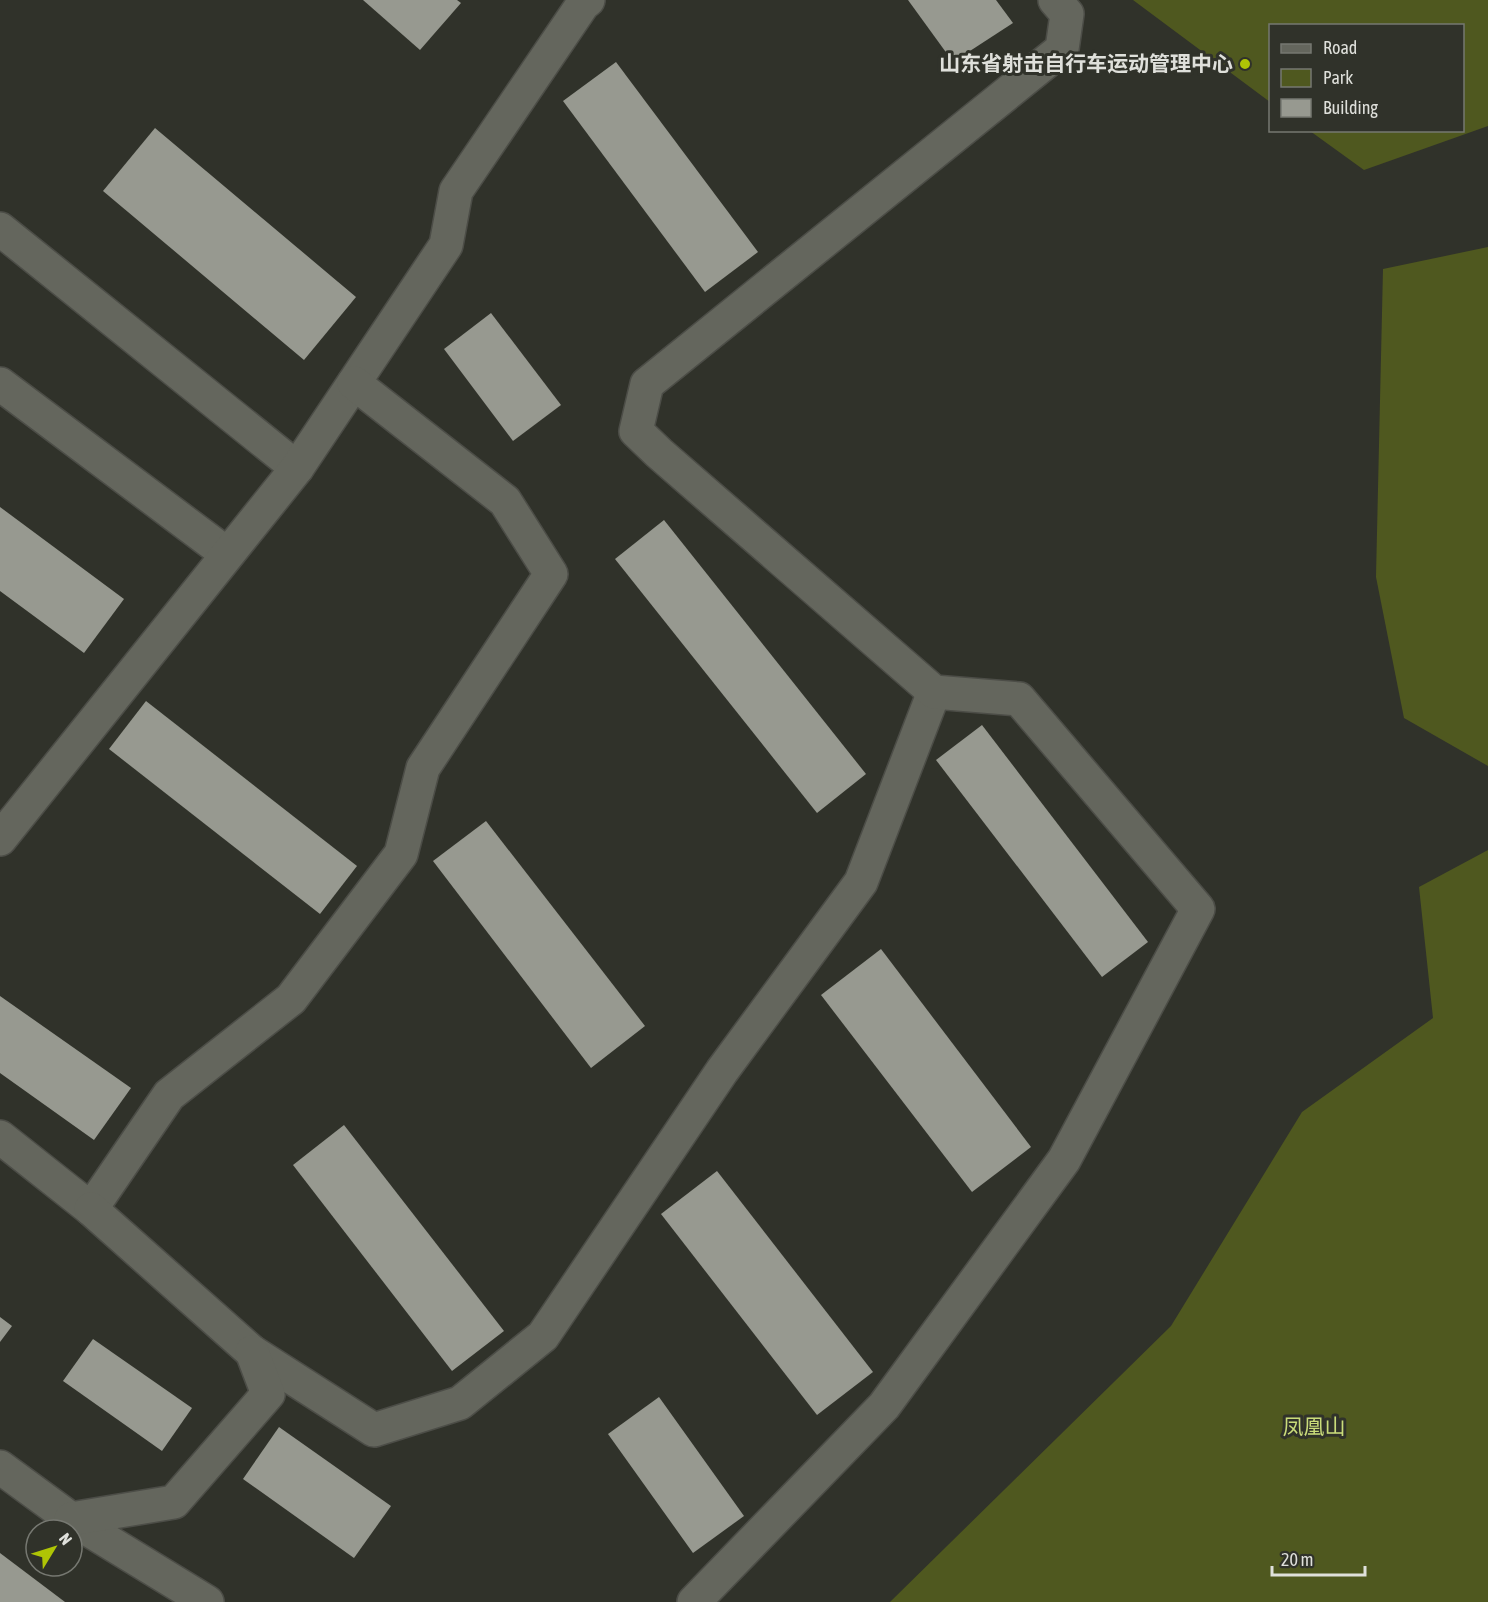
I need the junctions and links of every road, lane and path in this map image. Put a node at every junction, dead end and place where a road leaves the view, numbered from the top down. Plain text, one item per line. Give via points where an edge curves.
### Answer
1 (588, 0) edge
2 (1055, 0) edge
3 (0, 229) edge
4 (354, 383) junction
5 (0, 384) edge
6 (297, 468) junction
7 (227, 554) junction
8 (934, 692) junction
9 (0, 839) edge
10 (0, 1137) edge
11 (91, 1209) junction
12 (252, 1352) junction
13 (0, 1467) edge
14 (70, 1518) edge
15 (77, 1518) edge
16 (84, 1527) edge
17 (207, 1602) edge
18 (694, 1602) edge

1 - 4 street via 456,191 446,245
2 - 8 street via 1067,14 1062,49 647,384 636,431
3 - 6 street
4 - 6 street
4 - 11 street via 505,501 551,574 423,768 401,854 291,999 169,1095
5 - 7 street
6 - 7 street
7 - 9 street
8 - 12 street via 861,882 722,1071 543,1336 460,1403 374,1430
8 - 18 street via 1019,699 1198,909 1064,1160 1009,1236 884,1406
10 - 11 street
11 - 12 street
12 - 15 street via 268,1394 174,1502
13 - 14 street
16 - 17 street

